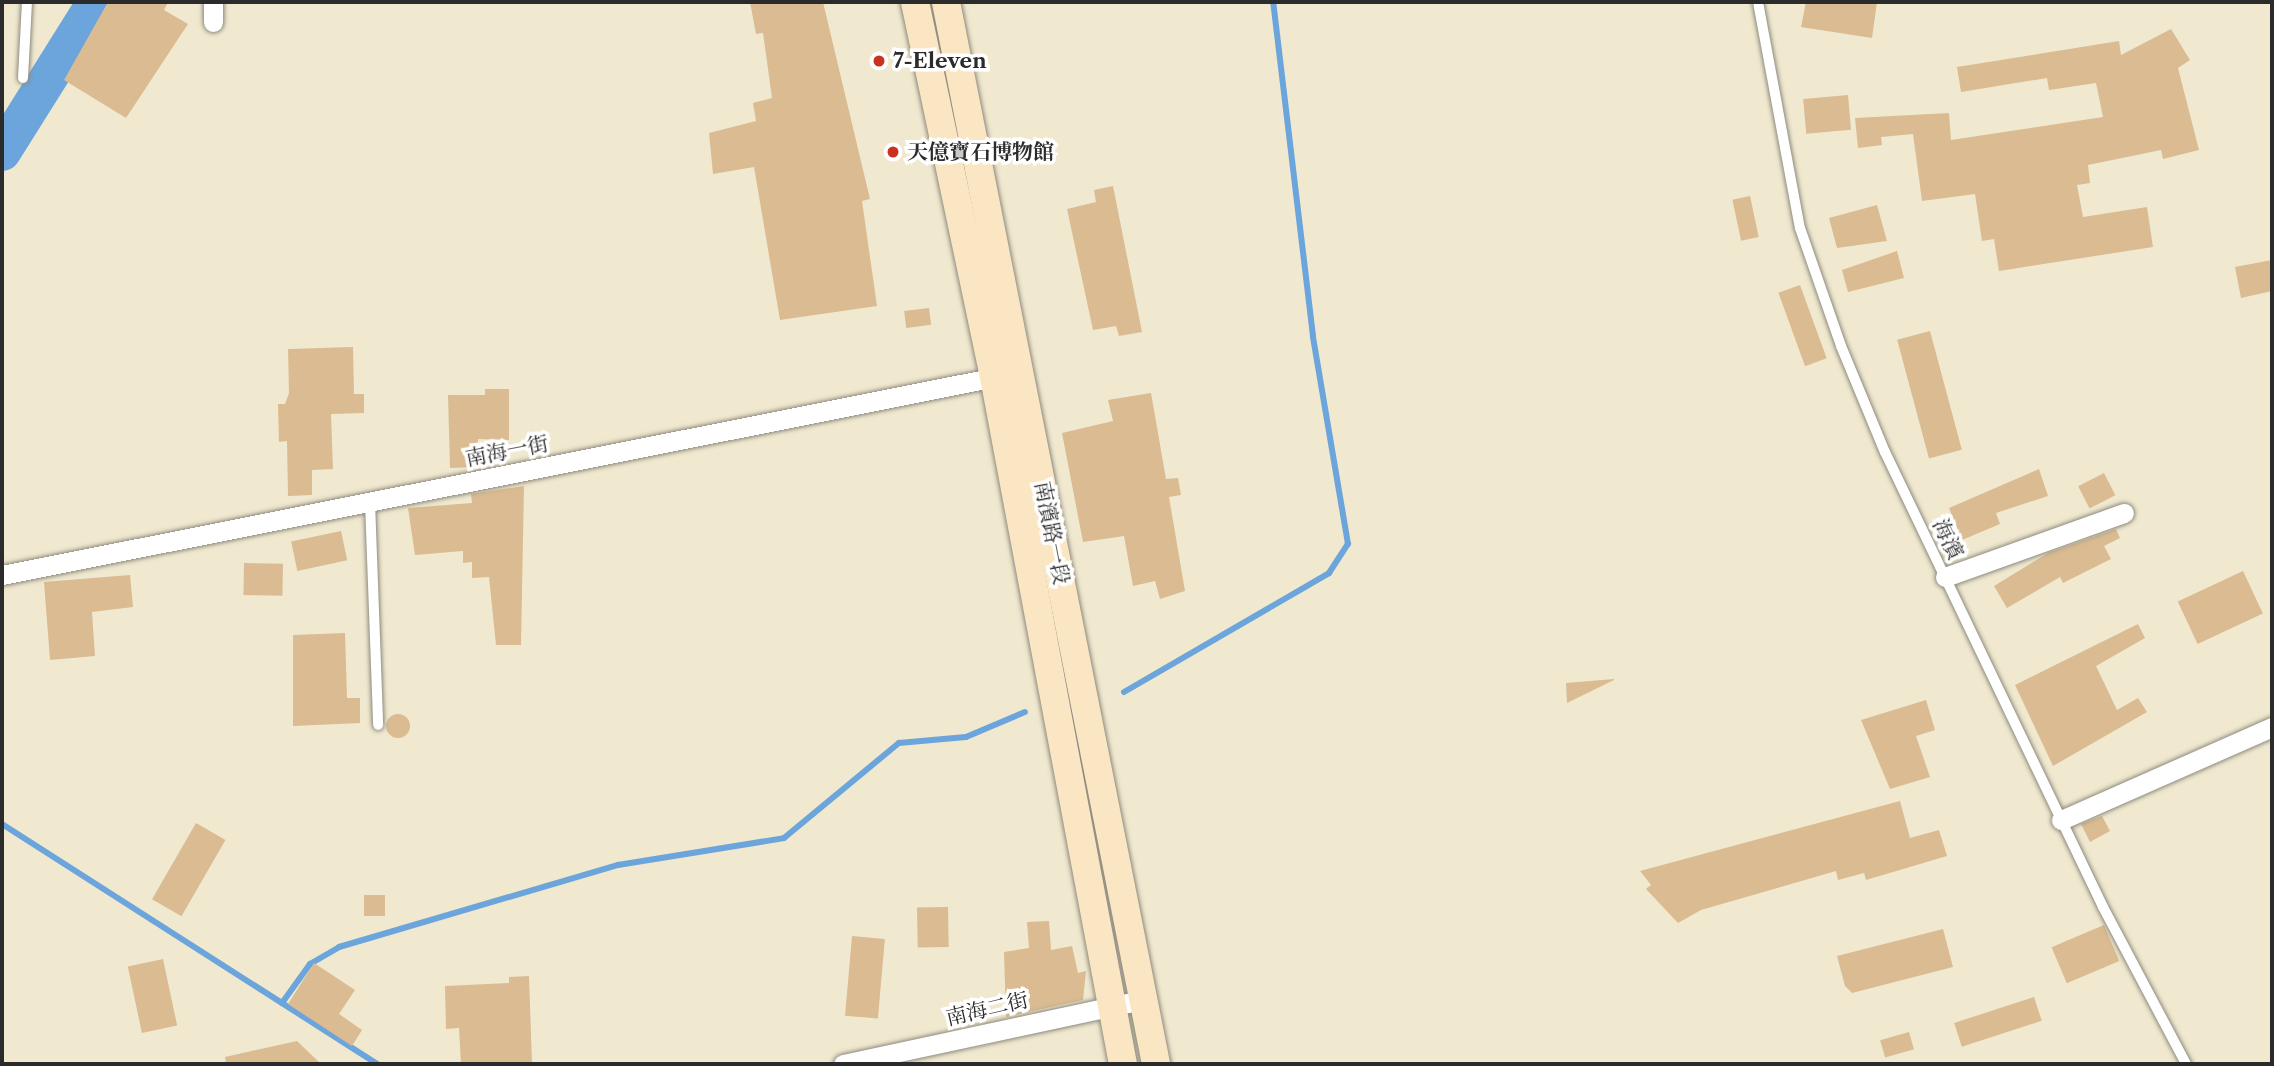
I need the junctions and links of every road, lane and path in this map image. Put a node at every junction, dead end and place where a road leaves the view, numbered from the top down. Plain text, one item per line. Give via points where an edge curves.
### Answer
1 (27, 2) edge
2 (915, 2) edge
3 (946, 2) edge
4 (1758, 2) edge
5 (23, 78) dead end
6 (1008, 375) junction
7 (370, 502) junction
8 (2124, 513) dead end
9 (2, 575) edge
10 (1945, 577) junction
11 (379, 725) dead end
12 (2272, 727) edge
13 (2061, 820) junction
14 (1142, 1000) junction
15 (1109, 1005) junction
16 (843, 1064) edge
17 (1123, 1064) edge
18 (1156, 1064) edge
19 (2186, 1064) edge

1 - 5 lane
2 - 6 main road, 南濱路一段
3 - 6 main road, 南濱路一段
4 - 10 lane, 海濱 via 1800,228 1885,452
6 - 7 street, 南海一街
6 - 14 main road, 南濱路一段
6 - 15 main road, 南濱路一段
7 - 9 street, 南海一街
7 - 11 lane
8 - 10 street
10 - 13 lane, 海濱
12 - 13 street
13 - 19 lane, 海濱
14 - 15 street, 南海二街
14 - 18 main road, 南濱路一段
15 - 16 street, 南海二街
15 - 17 main road, 南濱路一段

